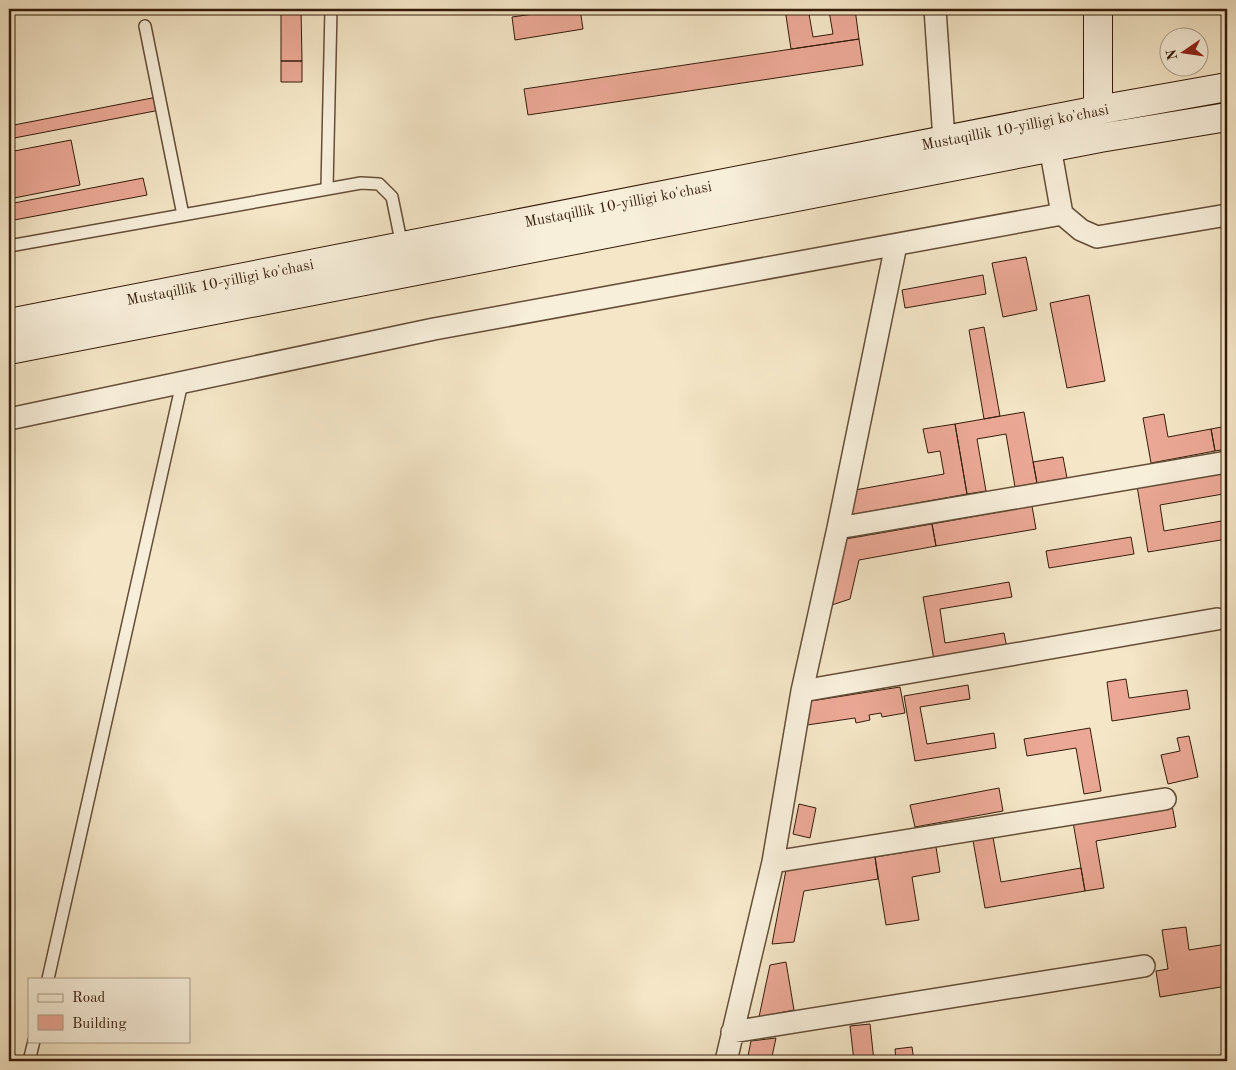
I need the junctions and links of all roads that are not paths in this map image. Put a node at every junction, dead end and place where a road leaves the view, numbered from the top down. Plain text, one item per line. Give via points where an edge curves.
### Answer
1 (331, 9) edge
2 (934, 9) edge
3 (1098, 9) edge
4 (145, 26) dead end
5 (1227, 87) edge
6 (1098, 110) junction
7 (1227, 117) edge
8 (944, 140) junction
9 (1050, 147) junction
10 (327, 188) junction
11 (1062, 214) junction
12 (183, 215) junction
13 (1227, 215) edge
14 (896, 245) junction
15 (9, 246) edge
16 (402, 246) junction
17 (9, 323) edge
18 (9, 350) edge
19 (182, 383) junction
20 (9, 419) edge
21 (1227, 462) edge
22 (838, 528) junction
23 (1217, 619) dead end
24 (802, 691) junction
25 (1165, 799) dead end
26 (773, 862) junction
27 (1144, 966) dead end
28 (48, 978) edge
29 (732, 1032) junction
30 (34, 1042) edge
31 (29, 1061) edge
32 (726, 1061) edge

1 - 10 lane
2 - 8 street
3 - 6 main road
4 - 12 lane
5 - 6 main road, Mustaqillik 10-yilligi ko'chasi
6 - 8 main road, Mustaqillik 10-yilligi ko'chasi
7 - 9 main road, Mustaqillik 10-yilligi ko'chasi
8 - 16 main road, Mustaqillik 10-yilligi ko'chasi
9 - 11 street
9 - 18 main road, Mustaqillik 10-yilligi ko'chasi
10 - 12 lane
10 - 16 lane via 379,184 392,197
11 - 13 street via 1081,230 1097,237
11 - 14 street
12 - 15 lane
14 - 19 street via 434,329
14 - 22 street
16 - 17 main road, Mustaqillik 10-yilligi ko'chasi
19 - 20 street
19 - 28 lane
21 - 22 street
22 - 24 street
23 - 24 street
24 - 26 street
25 - 26 street
26 - 29 street
27 - 29 street
29 - 32 street
30 - 31 lane

